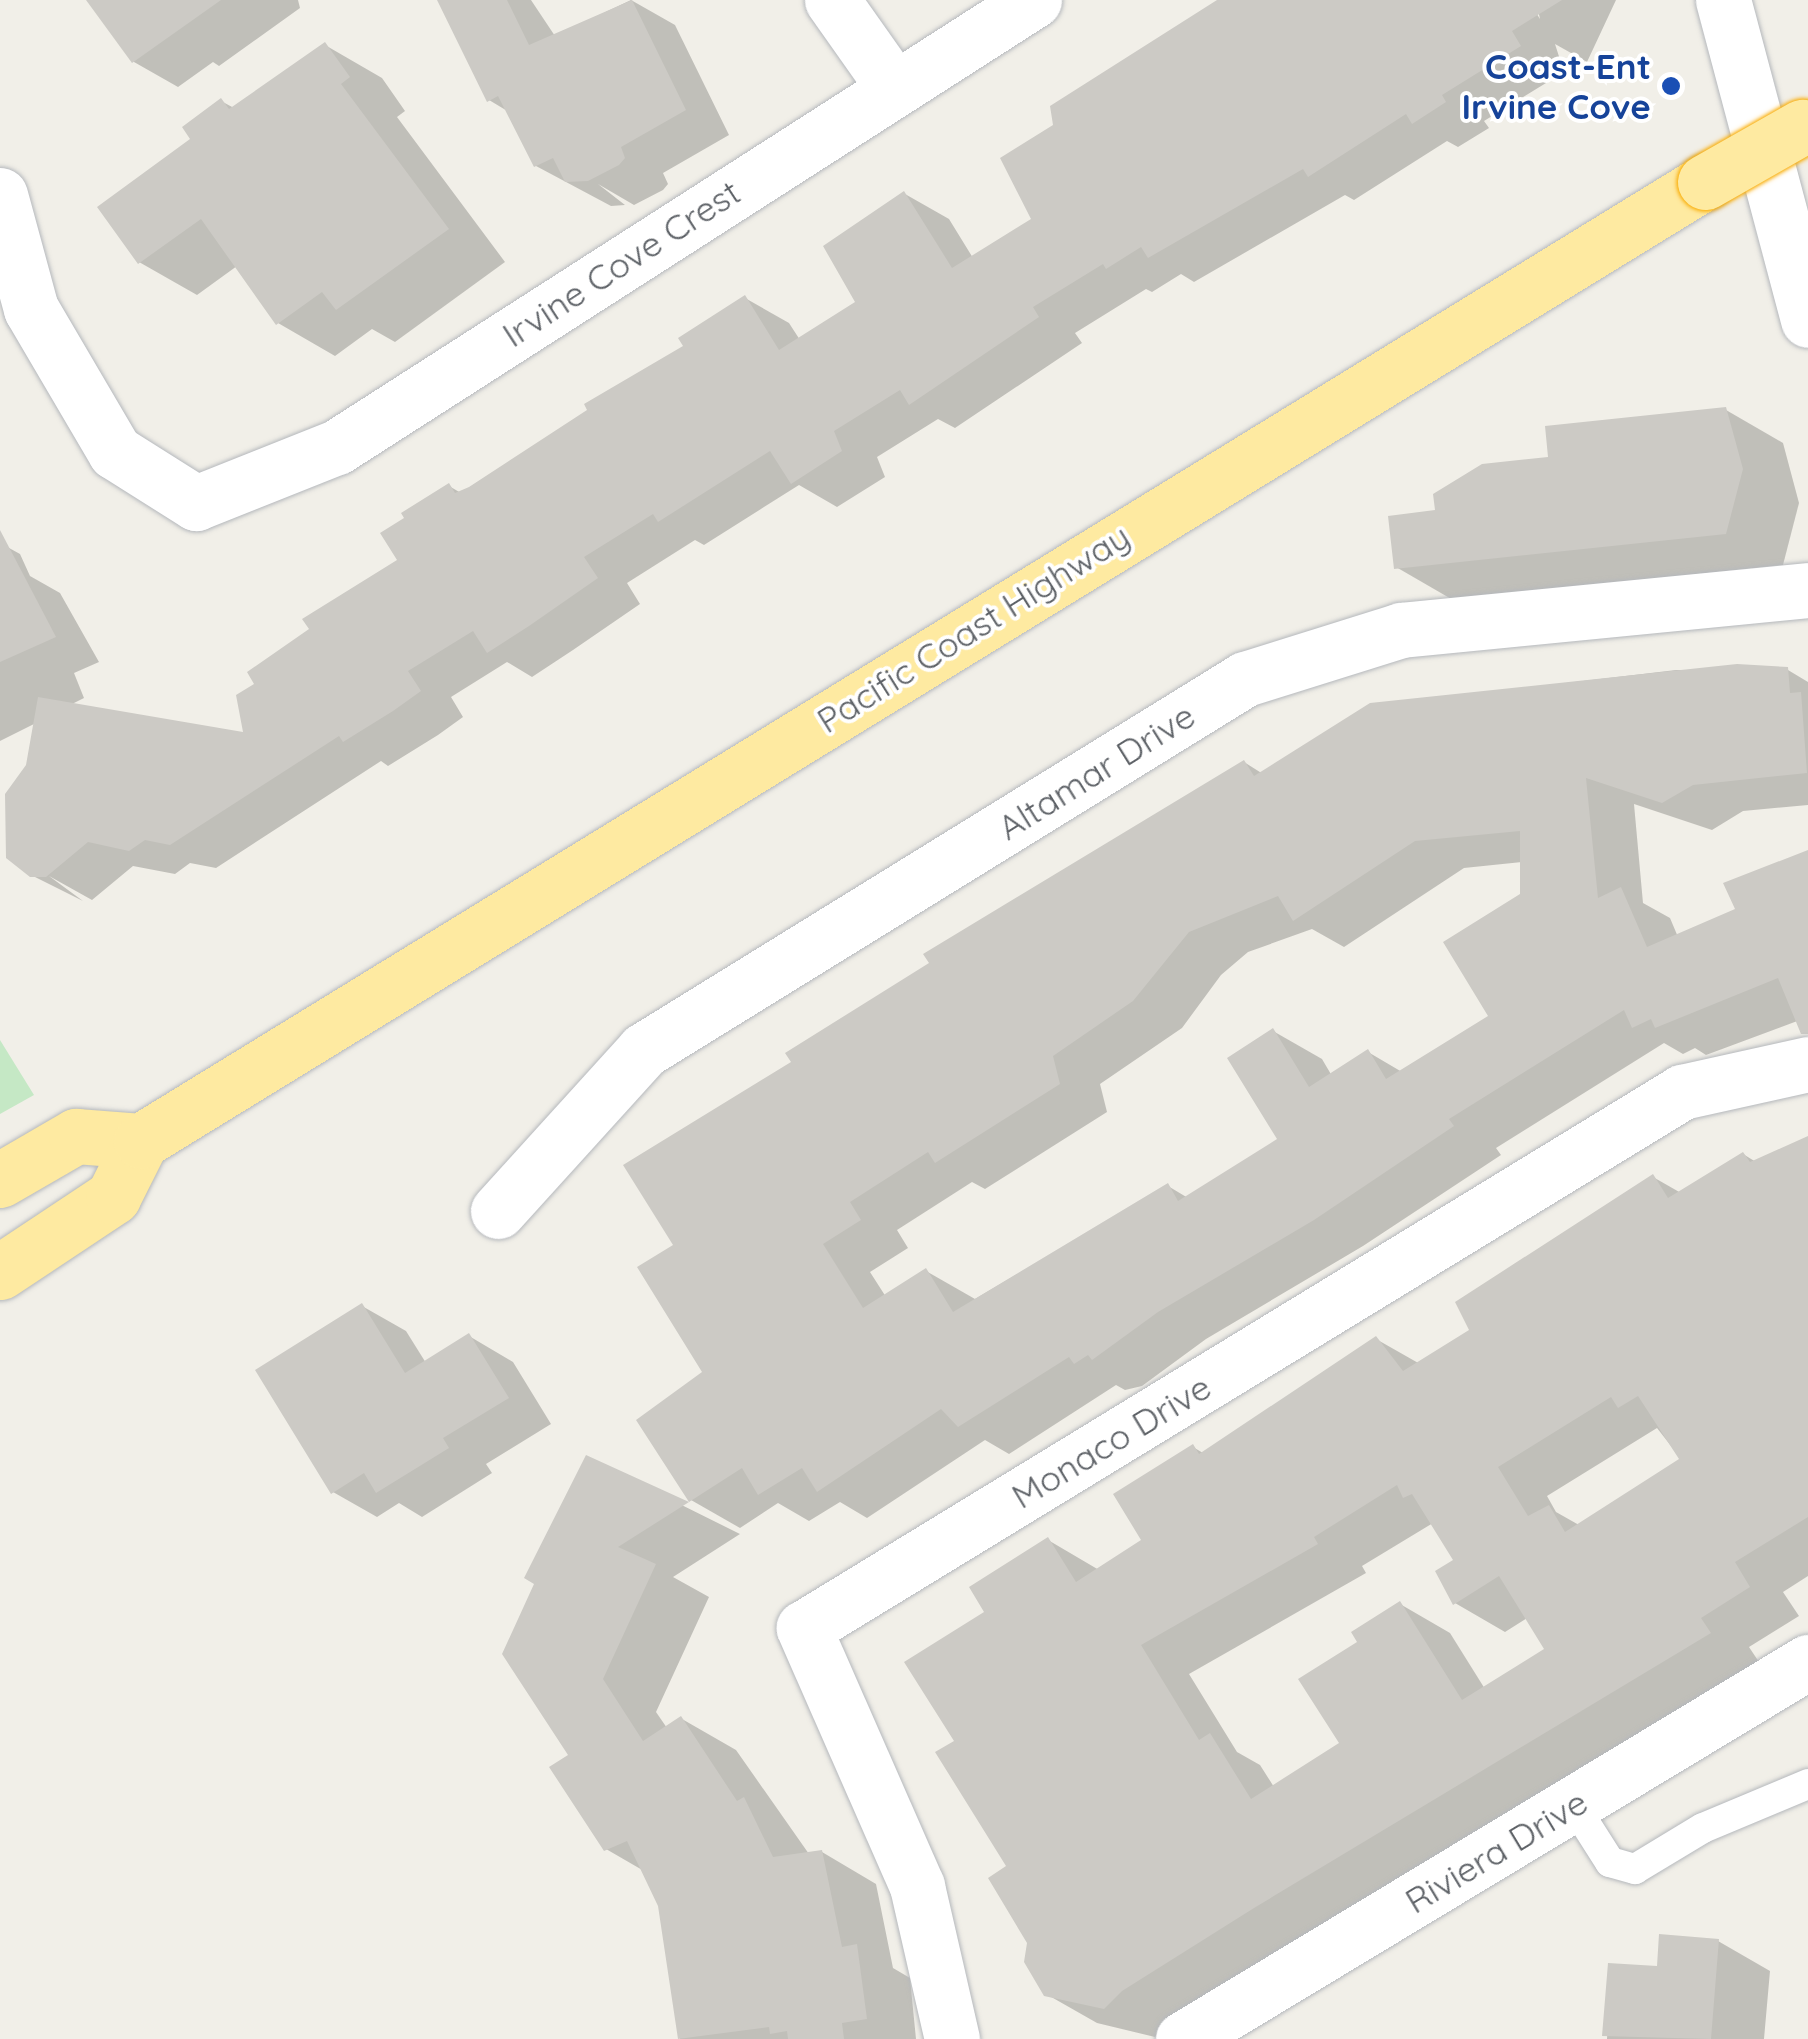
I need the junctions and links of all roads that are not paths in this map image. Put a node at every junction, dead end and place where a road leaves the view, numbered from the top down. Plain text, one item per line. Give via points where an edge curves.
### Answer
1 (832, 0) edge
2 (1034, 0) edge
3 (1722, 0) edge
4 (894, 88) junction
5 (1805, 125) edge
6 (0, 195) edge
7 (1808, 320) edge
8 (1808, 590) edge
9 (1808, 1064) edge
10 (142, 1141) junction
11 (0, 1180) edge
12 (498, 1211) dead end
13 (0, 1272) edge
14 (1808, 1662) edge
15 (1808, 1784) edge
16 (1573, 1804) junction
17 (952, 2039) edge
18 (1182, 2039) edge

1 - 4 street
2 - 4 street, Irvine Cove Crest
3 - 7 street
4 - 6 street, Irvine Cove Crest via 337,447 196,503 115,452 31,309
5 - 10 highway, Pacific Coast Highway, bridge
8 - 12 street, Altamar Drive via 1401,630 1245,679 644,1050
9 - 17 street, Monaco Drive via 1682,1092 804,1628 916,1886
10 - 11 highway via 76,1136
10 - 13 highway via 113,1198
14 - 16 street, Riviera Drive
15 - 16 lane via 1704,1828 1635,1870 1610,1862
16 - 18 street, Riviera Drive

